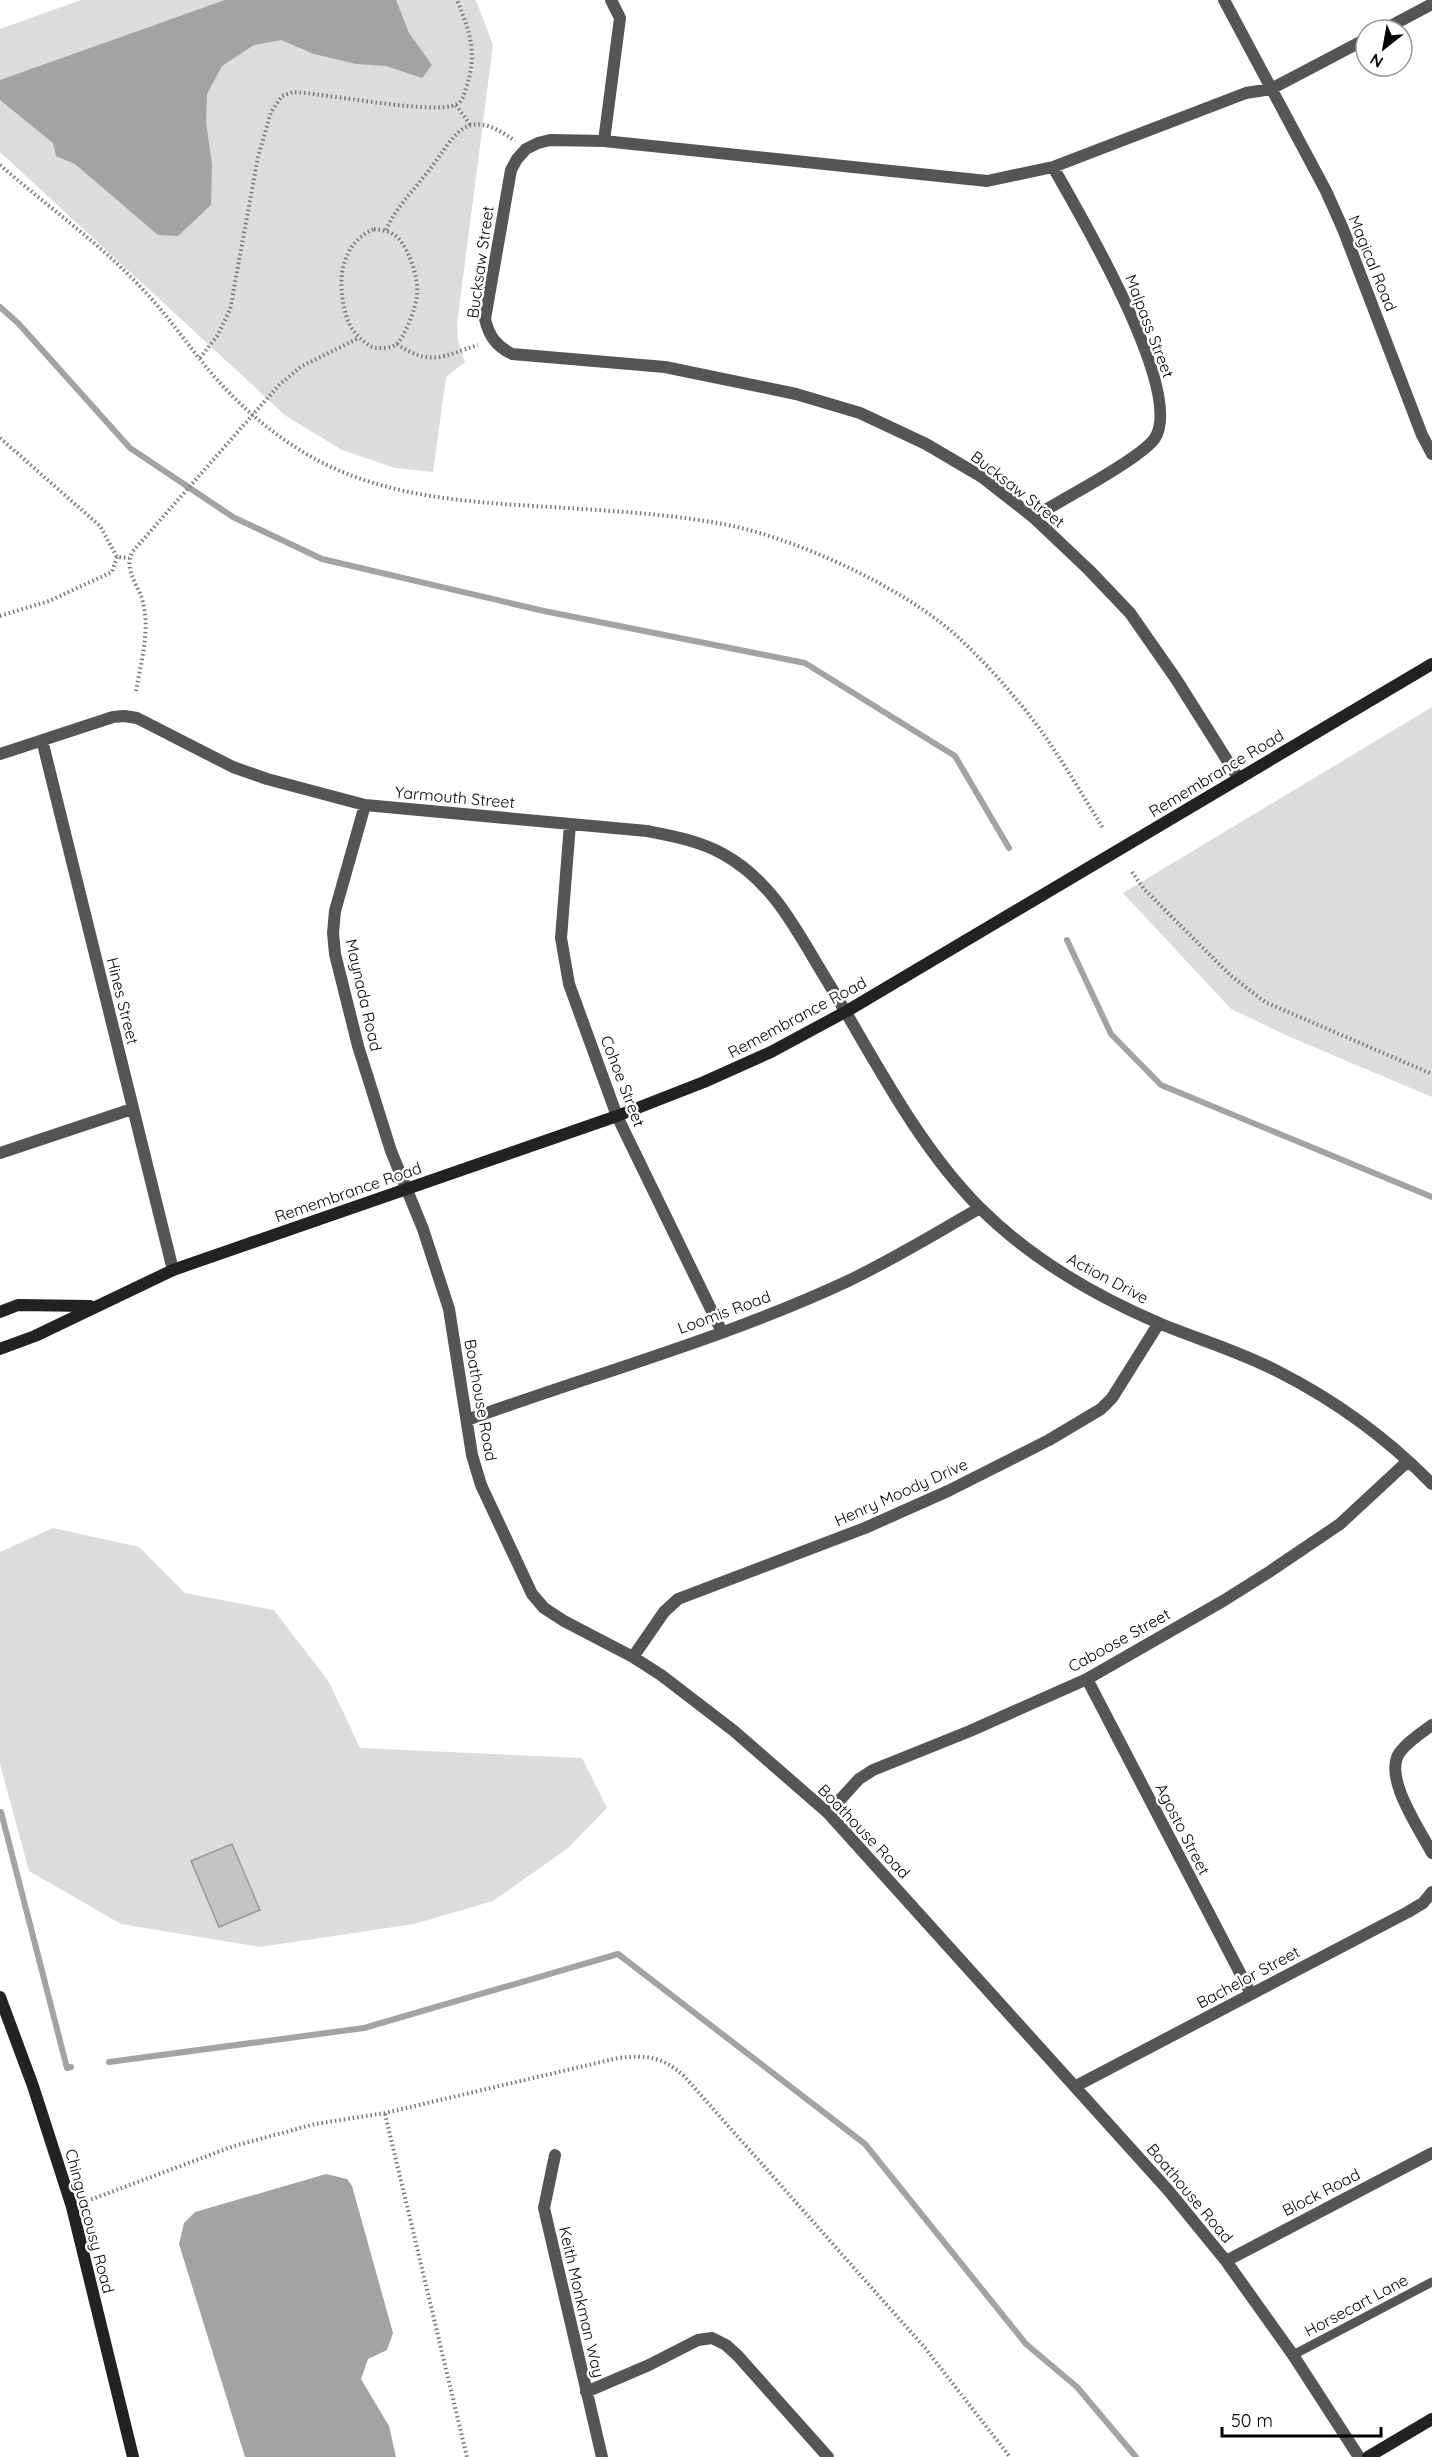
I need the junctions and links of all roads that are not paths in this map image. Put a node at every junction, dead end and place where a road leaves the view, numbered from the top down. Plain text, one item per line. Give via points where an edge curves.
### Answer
1 (611, 0) edge
2 (1224, 0) edge
3 (1432, 4) edge
4 (1406, 18) edge
5 (1354, 45) edge
6 (1271, 89) junction
7 (604, 141) junction
8 (1053, 166) junction
9 (1432, 454) edge
10 (1033, 517) junction
11 (1432, 664) edge
12 (42, 740) junction
13 (0, 754) edge
14 (1239, 778) junction
15 (364, 805) junction
16 (570, 824) junction
17 (847, 1011) junction
18 (132, 1109) junction
19 (617, 1116) junction
20 (0, 1153) edge
21 (407, 1189) junction
22 (980, 1208) junction
23 (173, 1270) junction
24 (94, 1306) junction
25 (0, 1312) edge
26 (1159, 1323) junction
27 (722, 1332) junction
28 (0, 1349) edge
29 (467, 1420) junction
30 (1408, 1461) junction
31 (1432, 1484) edge
32 (633, 1657) junction
33 (1087, 1679) junction
34 (1432, 1725) edge
35 (828, 1813) junction
36 (1432, 1853) edge
37 (1432, 1893) edge
38 (1251, 1994) junction
39 (0, 1997) edge
40 (1076, 2086) junction
41 (1432, 2153) edge
42 (555, 2155) dead end
43 (1226, 2261) junction
44 (1432, 2282) edge
45 (1293, 2355) junction
46 (586, 2392) junction
47 (1432, 2420) edge
48 (133, 2457) edge
49 (602, 2457) edge
50 (828, 2457) edge
51 (1359, 2457) edge
52 (1368, 2457) edge

1 - 7 street via 620,18
2 - 6 street, Magical Road
3 - 4 street
5 - 6 street
6 - 8 street via 1246,93
6 - 9 street, Magical Road via 1339,219
7 - 8 street via 987,181
7 - 10 street, Bucksaw Street via 538,143 526,149 511,170 485,319 493,340 502,349 512,354 665,367 796,394 860,413 926,444 982,477
8 - 10 street, Malpass Street via 1108,266 1136,328 1156,386 1160,425 1155,439 1137,454
10 - 14 street, Bucksaw Street via 1130,613
11 - 14 street, Remembrance Road
12 - 13 street, Yarmouth Street
12 - 15 street, Yarmouth Street via 112,717 137,718 233,767
12 - 18 street, Hines Street
14 - 17 street, Remembrance Road
15 - 16 street, Yarmouth Street
15 - 21 street, Maynada Road via 335,910 335,954 358,1046
16 - 17 street, Yarmouth Street via 673,836 723,854 772,893
16 - 19 street, Cohoe Street via 562,927 564,961
17 - 19 street, Remembrance Road via 771,1052
17 - 22 street, Action Drive via 921,1134
18 - 20 street
18 - 23 street, Hines Street
19 - 21 street, Remembrance Road
19 - 27 street, Cohoe Street
21 - 23 street, Remembrance Road
21 - 29 street, Boathouse Road via 448,1309
22 - 26 street, Action Drive via 1068,1277
22 - 27 street, Loomis Road via 848,1281
23 - 24 street, Remembrance Road
24 - 25 street, Remembrance Road via 18,1305
24 - 28 street, Remembrance Road
26 - 30 street, Action Drive via 1276,1370 1310,1388 1351,1414
26 - 32 street, Henry Moody Drive via 1112,1398 1084,1420 1022,1455 865,1528 678,1599 663,1612
27 - 29 street, Loomis Road
29 - 32 street, Boathouse Road via 481,1485 532,1594 564,1621
30 - 31 street, Action Drive
30 - 33 street, Caboose Street via 1340,1524 1223,1601
32 - 35 street, Boathouse Road via 734,1731
33 - 35 street, Caboose Street via 873,1770 859,1779
33 - 38 street, Agosto Street
34 - 36 street via 1398,1754 1394,1769 1396,1785
35 - 40 street, Boathouse Road
37 - 38 street, Bachelor Street via 1408,1912
38 - 40 street, Bachelor Street
39 - 48 street, Chinguacousy Road via 72,2207
40 - 43 street, Boathouse Road
41 - 43 street, Block Road
42 - 46 street, Keith Monkman Way via 544,2208
43 - 45 street, Boathouse Road
44 - 45 lane, Horsecart Lane
45 - 51 street, Boathouse Road
46 - 49 street, Keith Monkman Way
46 - 50 street via 698,2340 712,2338 738,2356
47 - 52 street

